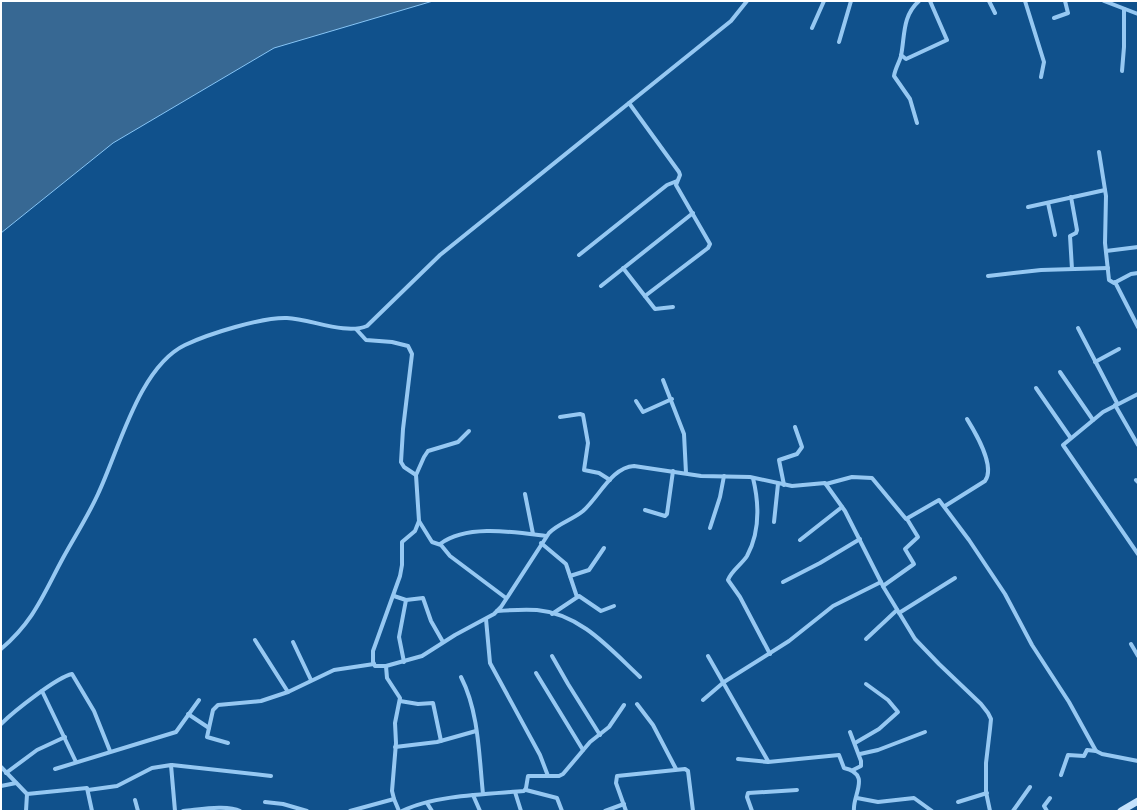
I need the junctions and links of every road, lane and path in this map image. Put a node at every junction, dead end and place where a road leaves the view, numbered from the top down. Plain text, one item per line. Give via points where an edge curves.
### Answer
1 (747, 1) edge
2 (824, 1) edge
3 (851, 1) edge
4 (919, 1) edge
5 (930, 1) edge
6 (990, 1) edge
7 (1025, 1) edge
8 (1065, 1) edge
9 (1104, 1) edge
10 (1124, 9) junction
11 (995, 13) dead end
12 (1138, 14) edge
13 (1054, 18) dead end
14 (812, 28) dead end
15 (840, 42) dead end
16 (901, 55) junction
17 (1122, 70) dead end
18 (1041, 77) dead end
19 (629, 103) junction
20 (917, 123) dead end
21 (1099, 152) dead end
22 (676, 181) junction
23 (1105, 190) junction
24 (1071, 197) junction
25 (1048, 203) junction
26 (1028, 207) dead end
27 (693, 214) junction
28 (1055, 235) dead end
29 (1138, 247) edge
30 (1106, 251) junction
31 (579, 255) dead end
32 (623, 268) junction
33 (1108, 268) junction
34 (1072, 269) junction
35 (1138, 273) edge
36 (988, 276) dead end
37 (1115, 282) junction
38 (601, 286) dead end
39 (645, 296) junction
40 (673, 307) dead end
41 (1138, 327) edge
42 (1078, 328) dead end
43 (356, 329) junction
44 (1118, 349) dead end
45 (1095, 362) junction
46 (1060, 372) dead end
47 (663, 380) dead end
48 (1036, 388) dead end
49 (1138, 394) edge
50 (672, 399) junction
51 (636, 401) dead end
52 (1116, 404) junction
53 (560, 417) dead end
54 (967, 418) dead end
55 (1092, 420) junction
56 (795, 427) dead end
57 (469, 431) dead end
58 (1070, 437) junction
59 (1138, 445) edge
60 (673, 471) junction
61 (686, 474) junction
62 (416, 475) junction
63 (724, 476) junction
64 (754, 478) junction
65 (610, 480) junction
66 (778, 484) junction
67 (826, 484) junction
68 (784, 485) junction
69 (525, 494) dead end
70 (945, 506) junction
71 (842, 507) junction
72 (645, 510) dead end
73 (907, 519) junction
74 (420, 521) junction
75 (774, 522) dead end
76 (710, 528) dead end
77 (533, 534) junction
78 (546, 536) junction
79 (860, 539) junction
80 (800, 540) dead end
81 (541, 543) junction
82 (440, 544) junction
83 (604, 548) dead end
84 (1138, 554) edge
85 (570, 576) junction
86 (955, 578) dead end
87 (783, 582) dead end
88 (882, 584) junction
89 (394, 596) junction
90 (576, 597) junction
91 (506, 598) junction
92 (406, 600) junction
93 (614, 606) dead end
94 (497, 611) junction
95 (898, 612) junction
96 (552, 614) junction
97 (486, 619) junction
98 (866, 639) dead end
99 (255, 640) dead end
100 (293, 642) dead end
101 (443, 642) junction
102 (1131, 644) dead end
103 (1, 649) edge
104 (770, 654) junction
105 (552, 656) dead end
106 (708, 656) dead end
107 (1138, 656) edge
108 (404, 662) junction
109 (374, 664) junction
110 (386, 666) junction
111 (536, 673) dead end
112 (461, 677) dead end
113 (640, 677) dead end
114 (311, 680) junction
115 (724, 682) junction
116 (866, 684) dead end
117 (42, 691) junction
118 (288, 692) junction
119 (199, 700) dead end
120 (703, 700) dead end
121 (400, 701) junction
122 (637, 704) dead end
123 (624, 705) dead end
124 (188, 714) junction
125 (1, 724) edge
126 (209, 728) junction
127 (476, 731) junction
128 (850, 732) dead end
129 (925, 732) dead end
130 (600, 735) junction
131 (65, 737) junction
132 (441, 741) junction
133 (228, 743) dead end
134 (855, 743) junction
135 (395, 747) junction
136 (583, 750) junction
137 (110, 751) junction
138 (1096, 751) junction
139 (860, 754) junction
140 (738, 759) dead end
141 (1138, 761) edge
142 (76, 762) junction
143 (768, 762) junction
144 (172, 765) junction
145 (1, 767) edge
146 (55, 769) dead end
147 (676, 769) junction
148 (853, 770) junction
149 (6, 773) junction
150 (1061, 775) dead end
151 (271, 776) dead end
152 (548, 776) junction
153 (16, 784) junction
154 (1, 786) edge
155 (1030, 787) dead end
156 (88, 790) junction
157 (526, 790) junction
158 (798, 790) dead end
159 (515, 792) junction
160 (987, 793) junction
161 (27, 794) junction
162 (483, 794) junction
163 (473, 795) junction
164 (857, 798) junction
165 (1050, 798) dead end
166 (394, 799) junction
167 (135, 800) dead end
168 (1138, 801) edge
169 (265, 802) dead end
170 (958, 802) dead end
171 (427, 803) junction
172 (624, 804) junction
173 (25, 811) edge
174 (92, 811) edge
175 (138, 811) edge
176 (175, 811) edge
177 (183, 811) edge
178 (240, 811) edge
179 (307, 811) edge
180 (350, 811) edge
181 (399, 811) edge
182 (402, 811) edge
183 (432, 811) edge
184 (480, 811) edge
185 (521, 811) edge
186 (562, 811) edge
187 (605, 811) edge
188 (626, 811) edge
189 (693, 811) edge
190 (752, 811) edge
191 (854, 811) edge
192 (932, 811) edge
193 (990, 811) edge
194 (1013, 811) edge
195 (1047, 811) edge
196 (1122, 811) edge

1 - 19 street via 721,29
2 - 14 street
3 - 15 street
4 - 16 street via 906,19
5 - 16 street via 947,40 906,59
6 - 11 street
7 - 18 street via 1044,62
8 - 13 street via 1068,13
9 - 10 street
10 - 12 street
10 - 17 street
16 - 20 street via 894,76 910,99
19 - 22 street via 678,170 680,175
19 - 43 street via 440,255 371,324
21 - 23 street
22 - 27 street
22 - 31 street via 667,185
23 - 24 street
23 - 30 street
24 - 25 street
24 - 34 street via 1077,230 1070,236
25 - 26 street
25 - 28 street
27 - 32 street
27 - 39 street via 710,246
29 - 30 street
30 - 33 street
32 - 38 street
32 - 39 street
33 - 34 street
33 - 37 street via 1110,282
34 - 36 street
35 - 37 street
37 - 41 street
39 - 40 street via 657,309
42 - 45 street
43 - 62 street via 366,340 398,343 408,346 412,352 400,462
43 - 103 street via 289,318 270,319 185,345 165,358 153,372 134,407 98,494 38,607 16,636
44 - 45 street
45 - 52 street
46 - 55 street
47 - 50 street
48 - 58 street
49 - 52 street
50 - 51 street via 643,412
50 - 61 street via 684,434
52 - 55 street
52 - 59 street
53 - 65 street via 583,415 588,443 584,470 599,473
54 - 70 street via 982,445 988,477
55 - 58 street
56 - 68 street via 802,447 797,454 779,460
57 - 62 street via 458,442 428,451
58 - 84 street via 1063,444 1063,448
60 - 61 street
60 - 65 street via 630,466
60 - 72 street via 667,514 665,516
61 - 63 street
62 - 74 street
63 - 64 street
63 - 76 street
64 - 66 street
64 - 104 street via 757,502 755,539 728,580 740,597
65 - 78 street via 583,511 558,525
66 - 68 street
66 - 75 street
67 - 68 street
67 - 71 street
67 - 73 street via 852,477 872,478
69 - 77 street
70 - 73 street via 937,500
70 - 138 street via 1004,594
71 - 79 street
71 - 80 street
73 - 88 street via 918,537 905,551 914,564
74 - 82 street via 430,541
74 - 89 street via 415,530 402,542 401,568
77 - 78 street
77 - 82 street via 472,532 450,537
78 - 81 street
79 - 87 street
79 - 88 street
81 - 85 street via 564,562
81 - 91 street
82 - 91 street via 450,556
83 - 85 street via 589,570
85 - 90 street
86 - 95 street
88 - 95 street
88 - 104 street via 833,606
89 - 92 street
89 - 109 street via 373,651
90 - 93 street via 581,596 601,611
90 - 96 street
91 - 94 street
92 - 101 street via 423,598
92 - 108 street via 399,637
94 - 96 street via 527,610
94 - 97 street
95 - 98 street
95 - 160 street via 916,639 981,704 991,719 986,763
96 - 113 street via 587,628
97 - 101 street
97 - 152 street via 490,663 540,755
99 - 118 street
100 - 114 street
101 - 108 street via 422,656
102 - 107 street
104 - 115 street
105 - 130 street
106 - 115 street
108 - 110 street
109 - 110 street
109 - 114 street via 334,670
110 - 121 street via 387,678 399,695
111 - 136 street
112 - 127 street via 469,696
114 - 118 street
115 - 120 street
115 - 143 street
116 - 134 street via 888,700 898,712 879,729
117 - 125 street
117 - 131 street
117 - 137 street via 70,674 74,676 94,711
118 - 126 street via 251,703 218,705 213,710
119 - 124 street
121 - 132 street via 433,703
121 - 135 street via 395,723
122 - 147 street via 653,725
123 - 130 street via 609,727
124 - 126 street
124 - 137 street via 176,732
126 - 133 street via 208,738
127 - 132 street
127 - 162 street
128 - 134 street
129 - 139 street
130 - 136 street
131 - 142 street
131 - 149 street via 37,750
132 - 135 street
134 - 139 street
135 - 166 street via 392,791
136 - 152 street via 563,774
137 - 142 street
138 - 141 street
138 - 150 street via 1087,750 1084,756 1069,754
139 - 148 street via 861,766
140 - 143 street
142 - 146 street
143 - 148 street via 838,755 844,768
144 - 151 street
144 - 156 street via 152,768 117,786
144 - 176 street
145 - 149 street
147 - 172 street via 617,776 616,783
147 - 189 street via 688,771
148 - 164 street via 859,784
149 - 153 street
152 - 157 street via 528,776
153 - 154 street
153 - 161 street
155 - 194 street
156 - 161 street via 86,788
156 - 174 street
157 - 159 street
157 - 186 street via 557,798
158 - 190 street via 748,793
159 - 162 street
159 - 185 street
160 - 170 street
160 - 193 street
161 - 173 street
162 - 163 street
163 - 171 street
163 - 184 street
164 - 191 street
164 - 192 street via 878,802 914,798
165 - 195 street via 1044,806
166 - 180 street
166 - 181 street
167 - 175 street
168 - 196 street
169 - 179 street
171 - 182 street
171 - 183 street
172 - 187 street
172 - 188 street
177 - 178 street via 213,808

